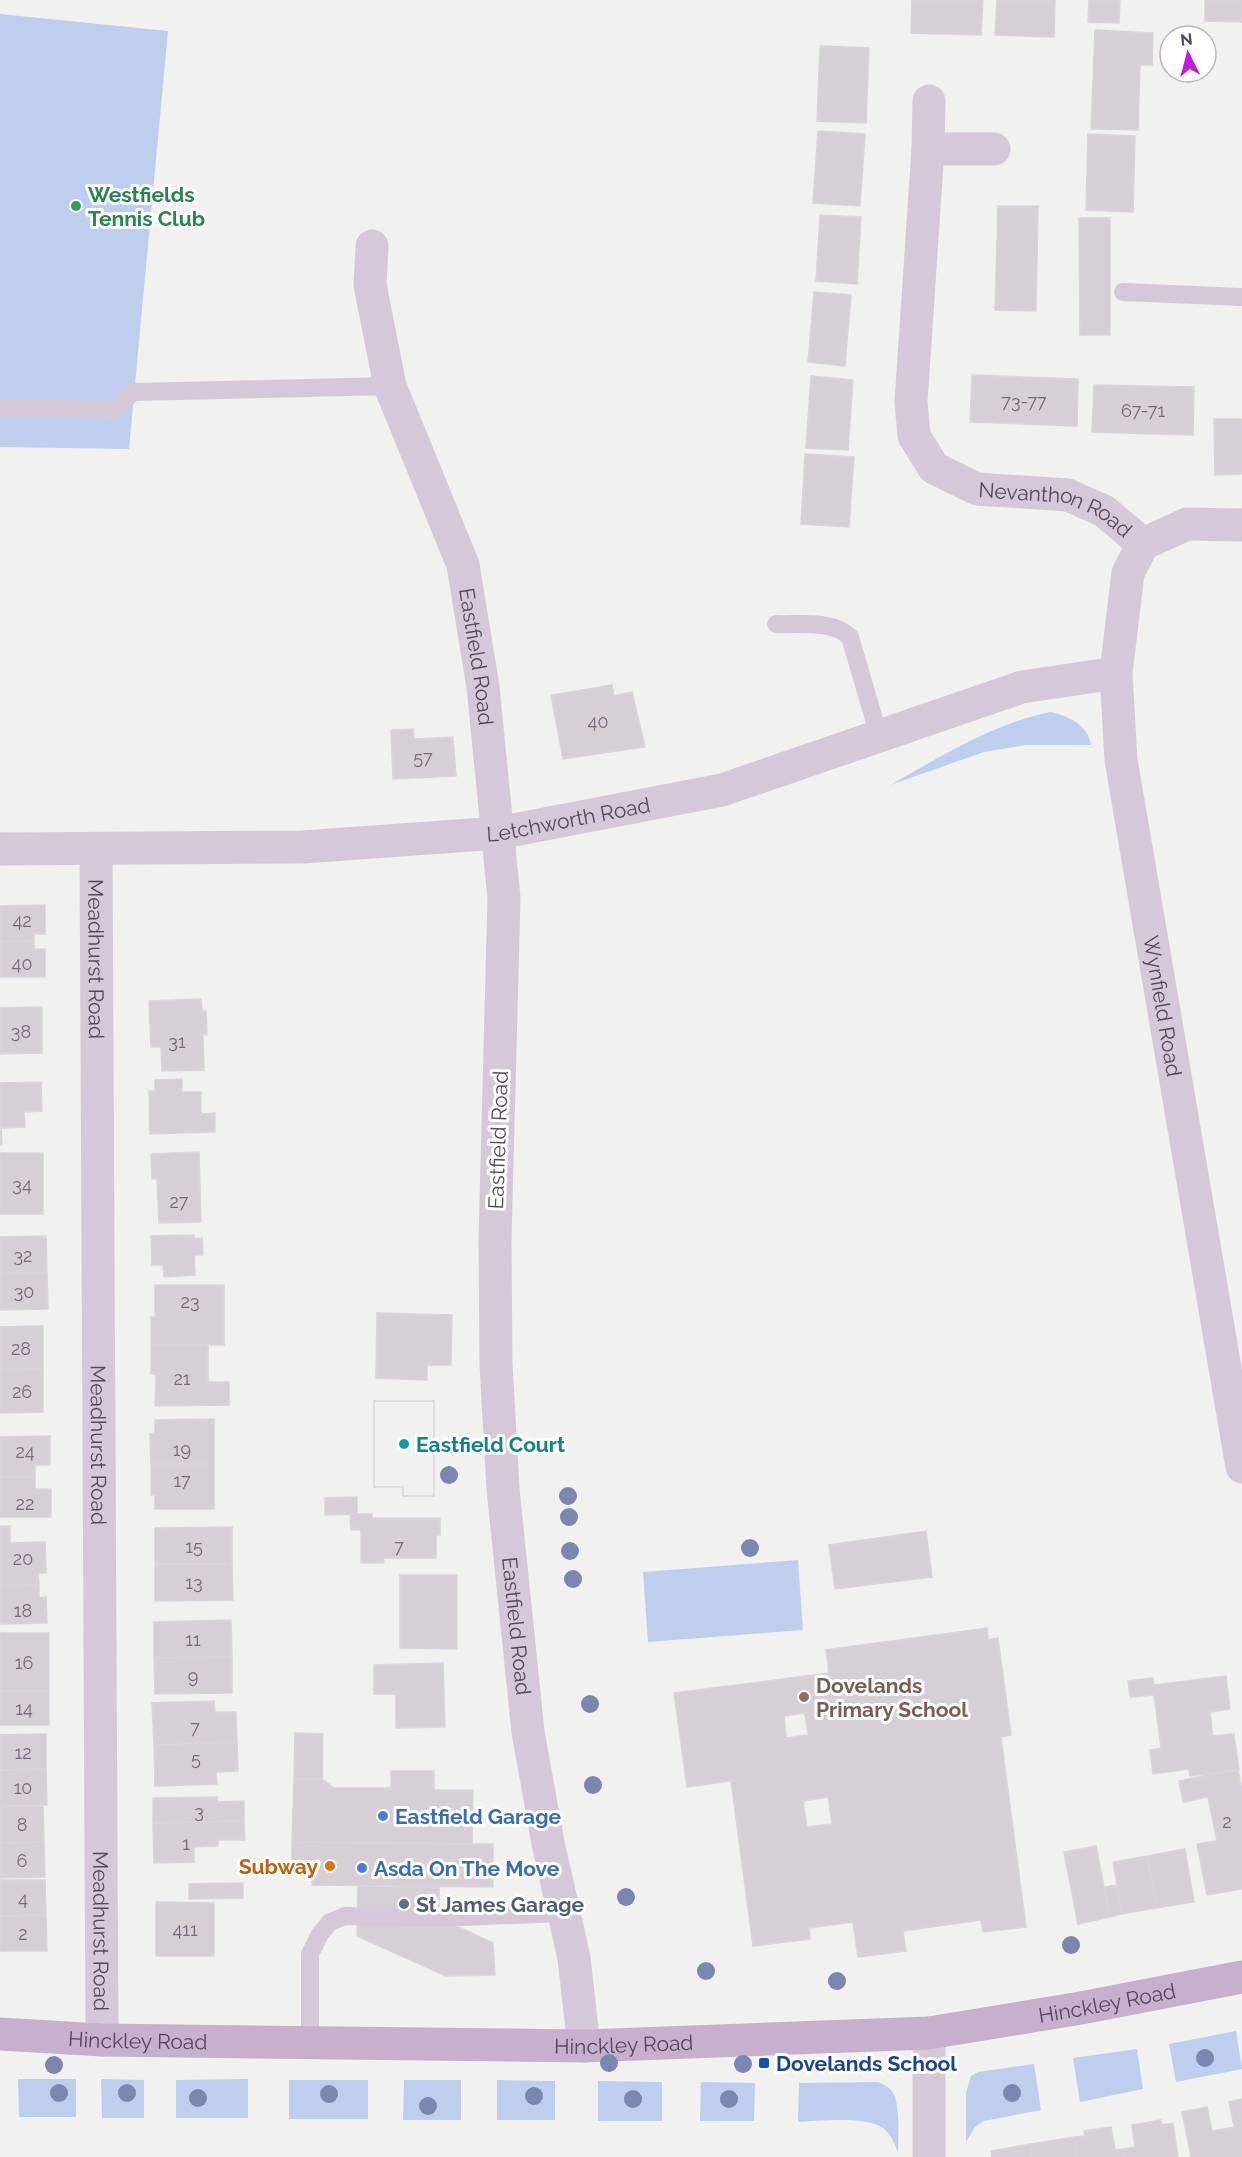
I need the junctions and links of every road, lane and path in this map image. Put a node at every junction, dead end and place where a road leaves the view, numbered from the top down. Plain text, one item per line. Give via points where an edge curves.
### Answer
1 (929, 101) dead end
2 (928, 149) junction
3 (994, 149) dead end
4 (372, 246) dead end
5 (1123, 292) dead end
6 (1242, 297) edge
7 (390, 386) junction
8 (0, 408) edge
9 (1242, 525) edge
10 (1143, 544) junction
11 (776, 624) dead end
12 (1116, 673) junction
13 (879, 736) junction
14 (498, 833) junction
15 (0, 849) edge
16 (96, 849) junction
17 (1242, 1467) edge
18 (562, 1913) junction
19 (1242, 1977) edge
20 (929, 2033) junction
21 (0, 2034) edge
22 (102, 2040) junction
23 (310, 2042) junction
24 (584, 2046) junction
25 (929, 2157) edge

1 - 2 street, Nevanthon Road
2 - 3 street
2 - 10 street, Nevanthon Road via 911,402 914,436 934,468 977,489 1068,495 1104,511
4 - 7 street, Eastfield Road via 370,285
5 - 6 lane
7 - 8 lane via 134,392 113,410
7 - 14 street, Eastfield Road via 463,565 483,687
9 - 10 street, Nevanthon Road via 1187,524
10 - 12 street, Wynfield Road via 1128,573
11 - 13 lane via 833,626 850,637
12 - 13 street, Letchworth Road via 1022,687
12 - 17 street, Wynfield Road via 1121,760
13 - 14 street, Letchworth Road via 722,790
14 - 16 street, Letchworth Road via 303,847
14 - 18 street, Eastfield Road via 504,897 495,1239 503,1490 528,1732
15 - 16 street, Letchworth Road
16 - 22 street, Meadhurst Road
18 - 23 lane via 439,1918 345,1916 330,1922 310,1954
18 - 24 street, Eastfield Road via 574,1958
19 - 20 main road, Hinckley Road
20 - 24 main road, Hinckley Road
20 - 25 street
21 - 22 main road, Hinckley Road
22 - 23 main road, Hinckley Road
23 - 24 main road, Hinckley Road

